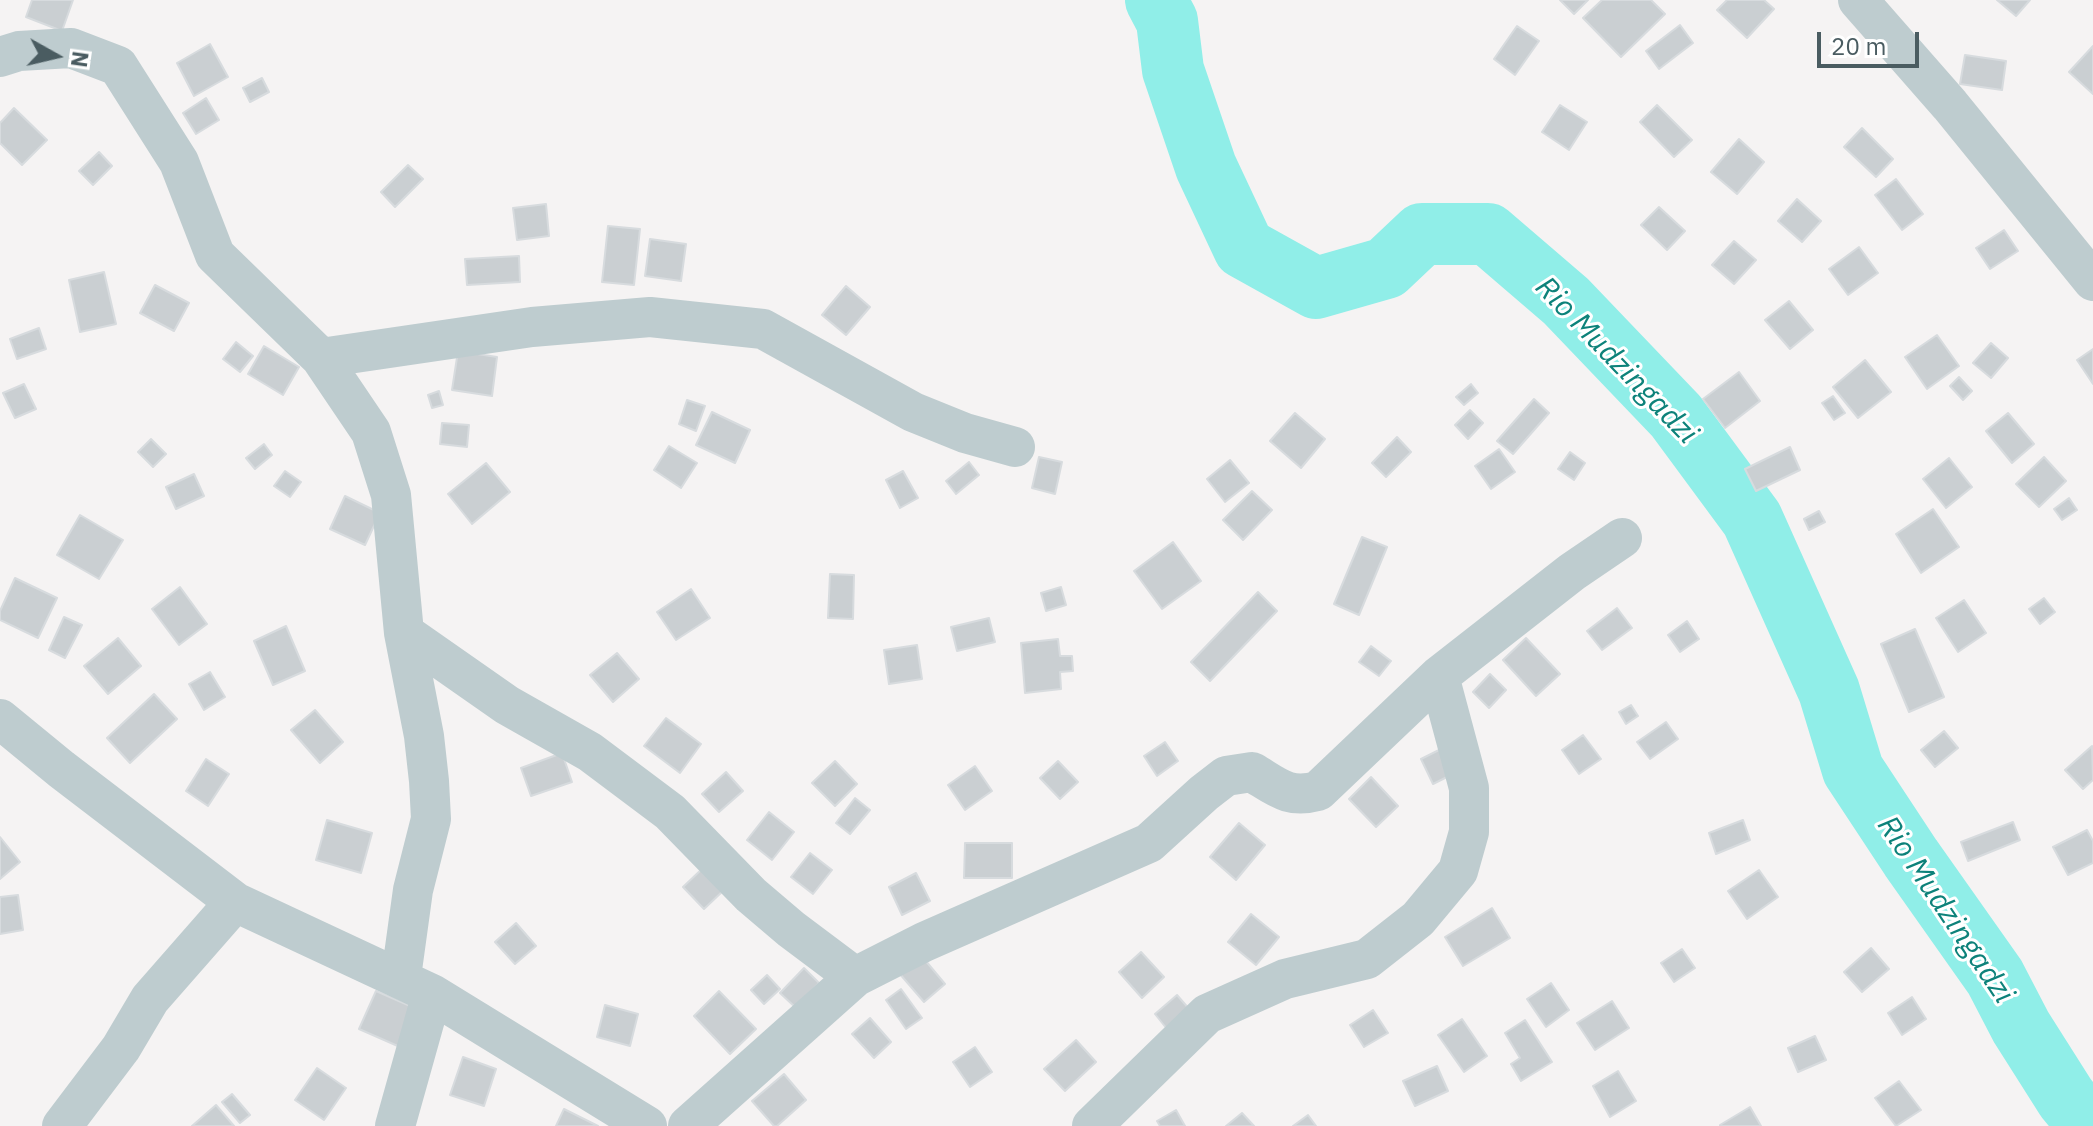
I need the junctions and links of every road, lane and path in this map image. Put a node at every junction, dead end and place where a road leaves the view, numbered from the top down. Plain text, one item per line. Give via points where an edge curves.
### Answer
1 (1858, 0) edge
2 (0, 57) edge
3 (2093, 281) edge
4 (321, 358) junction
5 (1015, 447) dead end
6 (1622, 538) dead end
7 (404, 633) junction
8 (1439, 676) junction
9 (0, 719) edge
10 (235, 902) junction
11 (855, 977) junction
12 (417, 986) junction
13 (62, 1126) edge
14 (395, 1126) edge
15 (647, 1126) edge
16 (688, 1126) edge
17 (1092, 1126) edge

1 - 3 street
2 - 4 street via 71,48 118,66 179,162 215,255
4 - 5 street via 532,327 650,317 763,329 913,412
4 - 7 street via 371,432 391,495
6 - 8 street
7 - 11 street via 507,705 590,752 670,812 751,895
7 - 12 street via 424,736 431,819 413,890
8 - 11 street via 1318,791 1287,793 1252,772 1226,776 1149,843
8 - 17 street via 1469,788 1469,832 1458,871 1418,919 1367,959 1285,979 1207,1014
9 - 10 street
10 - 12 street
10 - 13 street via 150,999 121,1048
11 - 16 street
12 - 14 street
12 - 15 street

